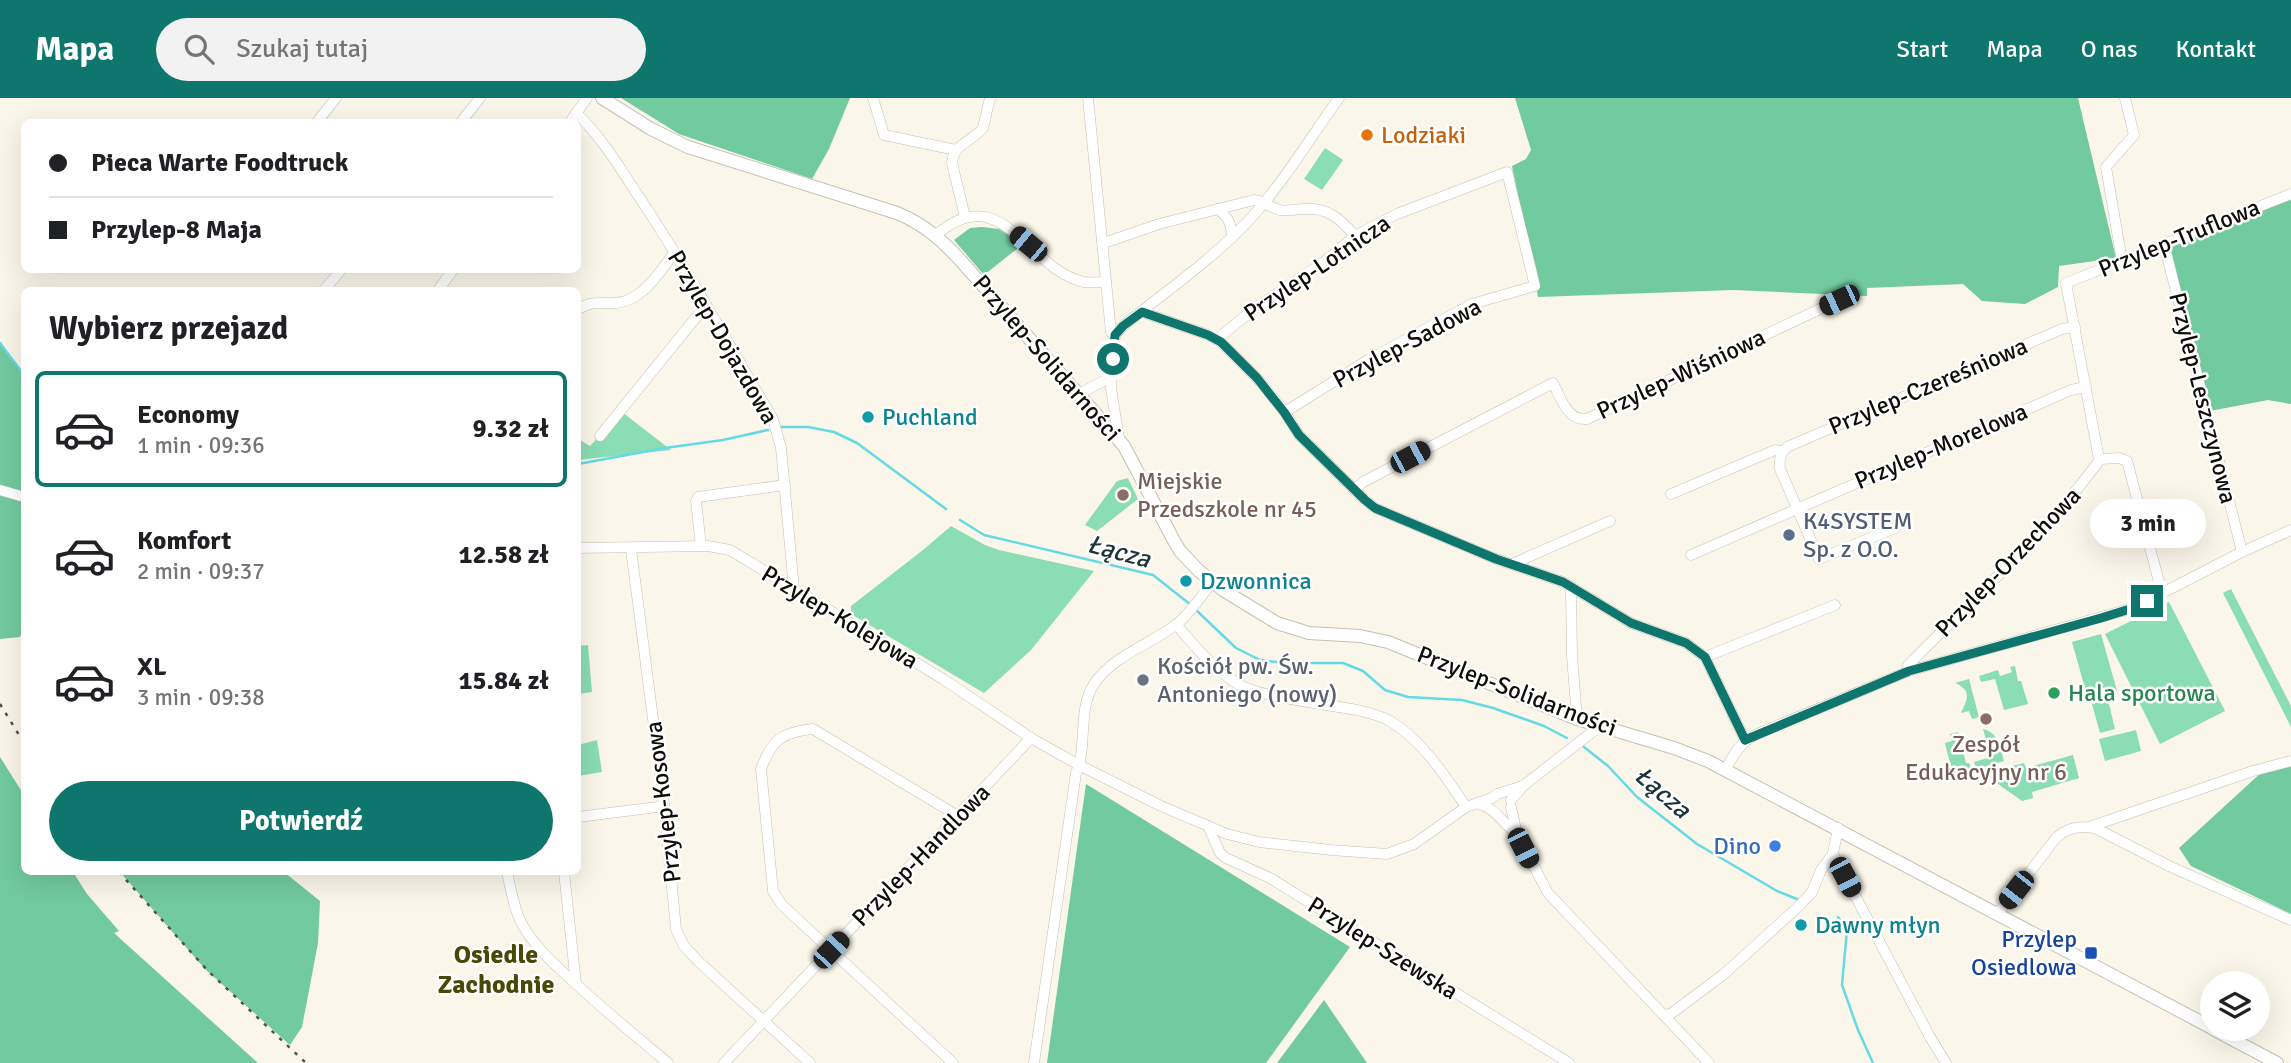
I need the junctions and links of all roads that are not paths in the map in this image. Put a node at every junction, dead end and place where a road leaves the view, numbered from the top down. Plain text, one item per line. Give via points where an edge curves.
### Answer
1 (336, 98) edge
2 (480, 98) edge
3 (587, 98) edge
4 (602, 98) edge
5 (873, 98) edge
6 (989, 98) edge
7 (1088, 98) edge
8 (1339, 98) edge
9 (2125, 98) edge
10 (576, 113) junction
11 (319, 119) edge
12 (463, 119) edge
13 (572, 119) edge
14 (956, 150) junction
15 (2291, 194) edge
16 (1265, 202) junction
17 (1218, 209) junction
18 (965, 217) junction
19 (936, 235) junction
20 (1355, 236) junction
21 (1232, 237) junction
22 (1104, 243) junction
23 (2164, 244) junction
24 (675, 252) junction
25 (2122, 261) junction
26 (338, 273) edge
27 (1106, 282) junction
28 (1535, 285) joint
29 (327, 287) edge
30 (1839, 300) dead end
31 (706, 305) junction
32 (581, 307) edge
33 (1142, 312) junction
34 (1109, 317) junction
35 (1131, 319) junction
36 (2075, 327) junction
37 (1115, 335) junction
38 (1217, 339) junction
39 (1111, 377) junction
40 (2086, 387) junction
41 (1079, 394) junction
42 (1284, 412) junction
43 (600, 436) dead end
44 (1119, 439) junction
45 (1782, 451) junction
46 (2099, 459) junction
47 (785, 485) junction
48 (0, 490) edge
49 (1354, 490) junction
50 (1671, 494) dead end
51 (21, 496) edge
52 (1798, 509) junction
53 (1610, 521) dead end
54 (1895, 528) dead end
55 (2291, 530) edge
56 (701, 546) junction
57 (581, 548) edge
58 (631, 549) junction
59 (2242, 551) junction
60 (1691, 555) dead end
61 (1512, 564) junction
62 (1212, 582) junction
63 (1571, 587) junction
64 (794, 589) junction
65 (2162, 593) junction
66 (1835, 605) dead end
67 (1177, 624) junction
68 (1705, 657) junction
69 (1909, 671) junction
70 (1577, 719) junction
71 (1600, 726) junction
72 (1031, 738) junction
73 (1745, 740) junction
74 (2291, 761) edge
75 (1079, 765) junction
76 (1726, 769) junction
77 (1509, 800) junction
78 (664, 804) junction
79 (1466, 807) junction
80 (1493, 807) junction
81 (958, 816) junction
82 (581, 817) edge
83 (1208, 826) junction
84 (2088, 827) junction
85 (1838, 828) junction
86 (1517, 834) junction
87 (1833, 854) junction
88 (507, 875) edge
89 (564, 875) edge
90 (1998, 913) junction
91 (2291, 920) edge
92 (831, 950) junction
93 (576, 984) junction
94 (1665, 1015) junction
95 (763, 1020) junction
96 (2200, 1022) edge
97 (2236, 1041) edge
98 (668, 1063) edge
99 (724, 1063) edge
100 (810, 1063) edge
101 (953, 1063) edge
102 (1034, 1063) edge
103 (1569, 1063) edge
104 (1709, 1063) edge
105 (1946, 1063) edge
106 (2277, 1063) edge

1 - 11 street
2 - 12 street
3 - 10 street
4 - 19 main road, Przylep-Solidarności via 688,147 897,213
5 - 14 street via 884,135
6 - 14 street via 983,128
7 - 22 street
8 - 16 street
9 - 25 street via 2134,135 2106,167
10 - 13 street
10 - 24 street, Przylep-Dojazdowa via 621,170
14 - 18 street via 952,163
15 - 23 street, Przylep-Truflowa
16 - 17 street via 1254,200
16 - 20 street via 1280,210 1326,211 1341,219
16 - 21 street
17 - 21 street via 1228,217
17 - 22 street
18 - 19 street
18 - 27 street via 992,219 1075,279
19 - 41 main road, Przylep-Solidarności
20 - 28 street, Przylep-Lotnicza via 1397,214 1507,172
20 - 38 street, Przylep-Lotnicza
21 - 33 street
22 - 27 street
23 - 25 street, Przylep-Truflowa
23 - 59 street, Przylep-Leszczynowa
24 - 31 street, Przylep-Dojazdowa
24 - 32 street via 639,295
25 - 36 street, Przylep-Truflowa via 2066,284
26 - 29 street
27 - 34 street
28 - 42 street, Przylep-Sadowa via 1472,304
30 - 49 street, Przylep-Wiśniowa via 1587,419 1570,415 1553,383
31 - 43 street
31 - 47 street, Przylep-Dojazdowa via 773,419
33 - 35 street
33 - 38 street
34 - 35 street
34 - 37 street
35 - 37 street
36 - 40 street
36 - 45 street, Przylep-Czereśniowa via 2062,328
37 - 39 street
38 - 42 street
39 - 41 street
39 - 44 street
40 - 46 street
40 - 52 street, Przylep-Morelowa
41 - 44 main road, Przylep-Solidarności
42 - 49 street via 1299,435
44 - 62 main road, Przylep-Solidarności via 1180,551
45 - 50 street, Przylep-Czereśniowa
45 - 52 street via 1780,469
46 - 65 street via 2127,461
46 - 69 street, Przylep-Orzechowa via 2057,517 1908,665
47 - 56 street via 698,497
47 - 64 street, Przylep-Dojazdowa
48 - 51 street
49 - 61 street via 1383,512
52 - 54 street via 1819,559
52 - 60 street, Przylep-Morelowa
53 - 61 street
55 - 59 street
56 - 58 street, Przylep-Kolejowa
56 - 64 street, Przylep-Kolejowa via 730,550
57 - 58 street, Przylep-Kolejowa
58 - 78 street, Przylep-Kosowa
59 - 65 street
61 - 63 street
62 - 67 street
62 - 70 main road, Przylep-Solidarności via 1277,623 1309,633 1388,642
63 - 68 street via 1631,623 1686,643
63 - 70 street
64 - 72 street, Przylep-Kolejowa
65 - 69 street via 2101,618
66 - 68 street
67 - 75 street via 1123,658 1095,683 1087,700
67 - 79 street via 1196,650 1239,685 1389,721 1426,754
68 - 73 street
69 - 73 street
70 - 71 main road, Przylep-Solidarności
71 - 76 main road, Przylep-Solidarności
71 - 77 street
72 - 75 street, Przylep-Kolejowa
72 - 81 street, Przylep-Handlowa
73 - 76 street
74 - 84 street
75 - 83 street
75 - 102 street
76 - 85 main road, Przylep-Solidarności
77 - 80 street via 1497,794
77 - 80 street via 1508,813
77 - 86 street
78 - 82 street
78 - 95 street, Przylep-Kosowa via 676,929 684,946
79 - 80 street via 1477,802
79 - 83 street via 1414,844 1387,854 1259,842
80 - 86 street via 1502,823
81 - 92 street, Przylep-Handlowa
81 - 92 street via 813,729 778,738 761,769 774,891 782,905
83 - 103 street, Przylep-Szewska via 1226,858 1269,878
84 - 90 street via 2072,828 2056,838
84 - 91 street
85 - 87 street
85 - 90 main road, Przylep-Solidarności
86 - 94 street via 1548,893
87 - 94 street via 1798,907 1722,975
87 - 105 street
88 - 93 street via 520,919 536,944
89 - 93 street
90 - 96 main road, Przylep-Solidarności
92 - 95 street, Przylep-Handlowa
92 - 101 street
93 - 98 street
94 - 104 street
95 - 99 street, Przylep-Handlowa
95 - 100 street, Przylep-Kosowa
97 - 106 main road, Przylep-Solidarności

